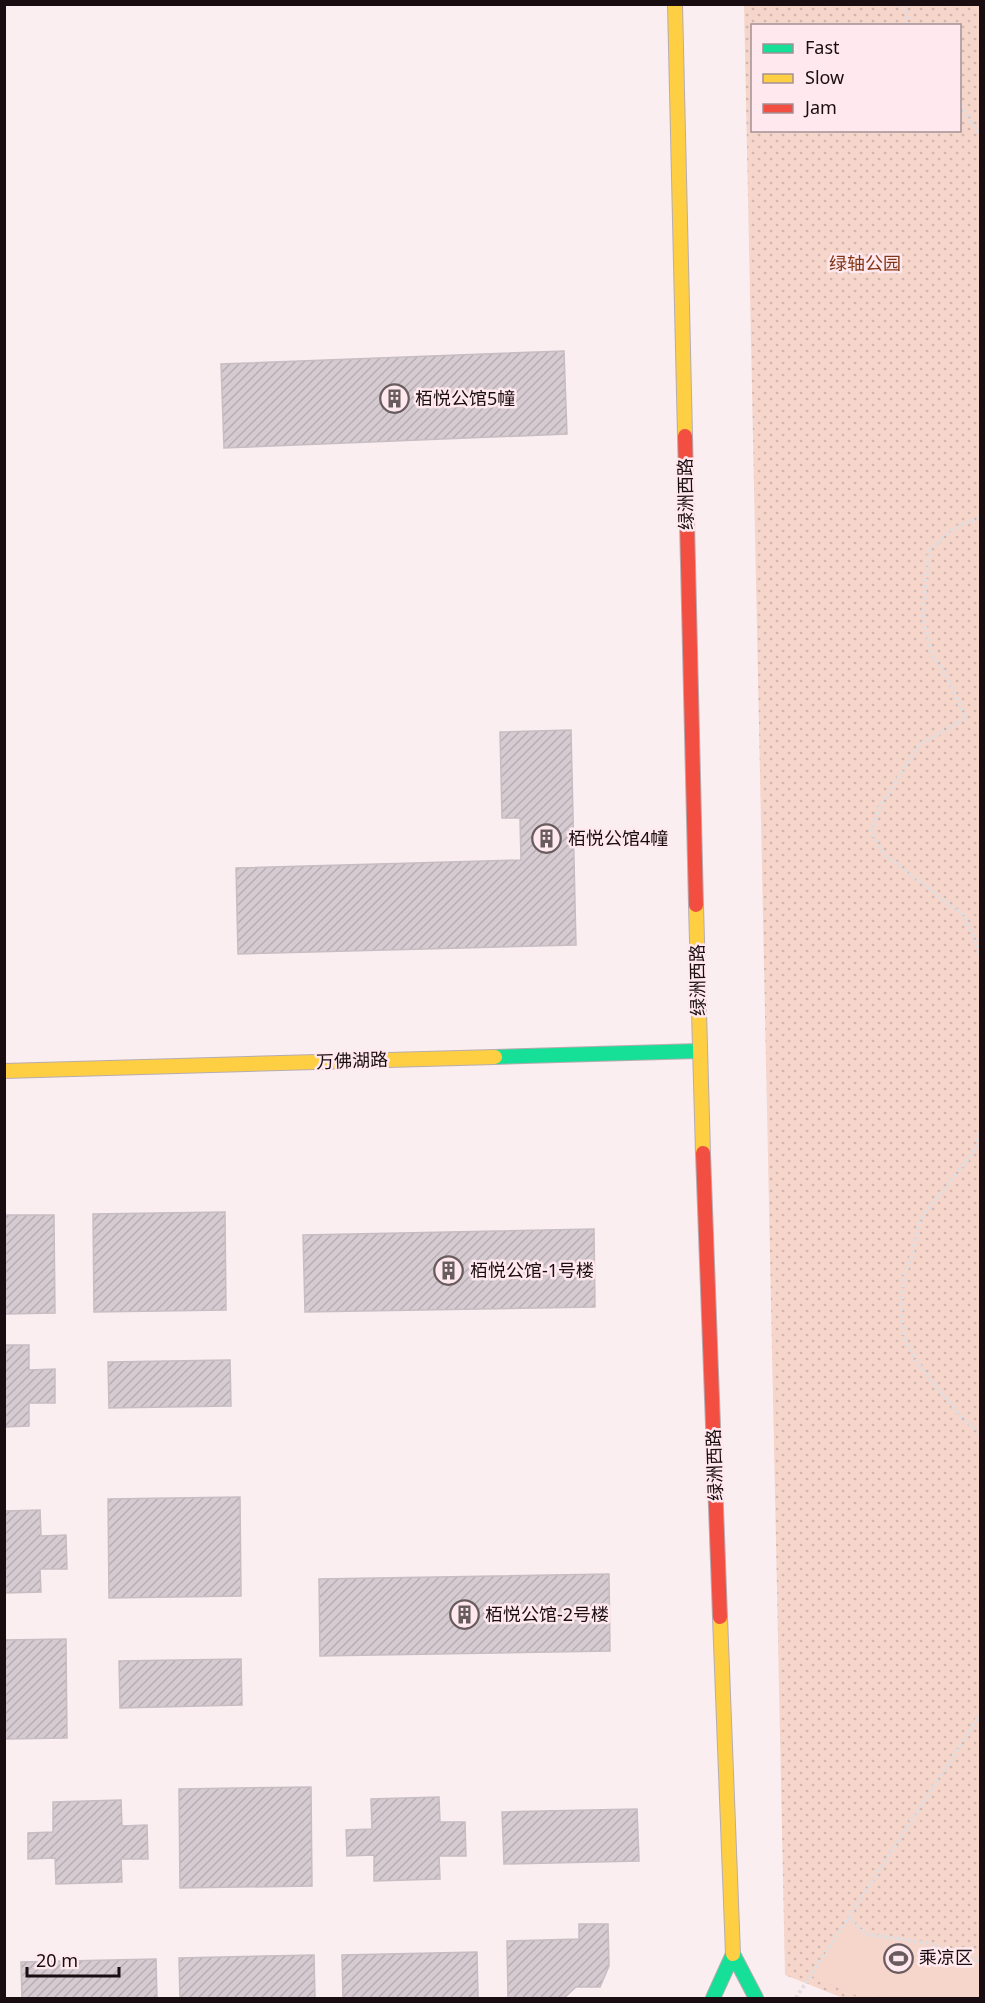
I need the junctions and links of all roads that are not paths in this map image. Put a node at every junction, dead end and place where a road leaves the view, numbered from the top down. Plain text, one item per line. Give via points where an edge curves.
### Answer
1 (675, 4) edge
2 (699, 1051) junction
3 (4, 1071) edge
4 (734, 1954) junction
5 (713, 1998) edge
6 (756, 1998) edge

1 - 2 street, 绿洲西路
2 - 3 street, 万佛湖路
2 - 4 street, 绿洲西路
4 - 5 street
4 - 6 street

